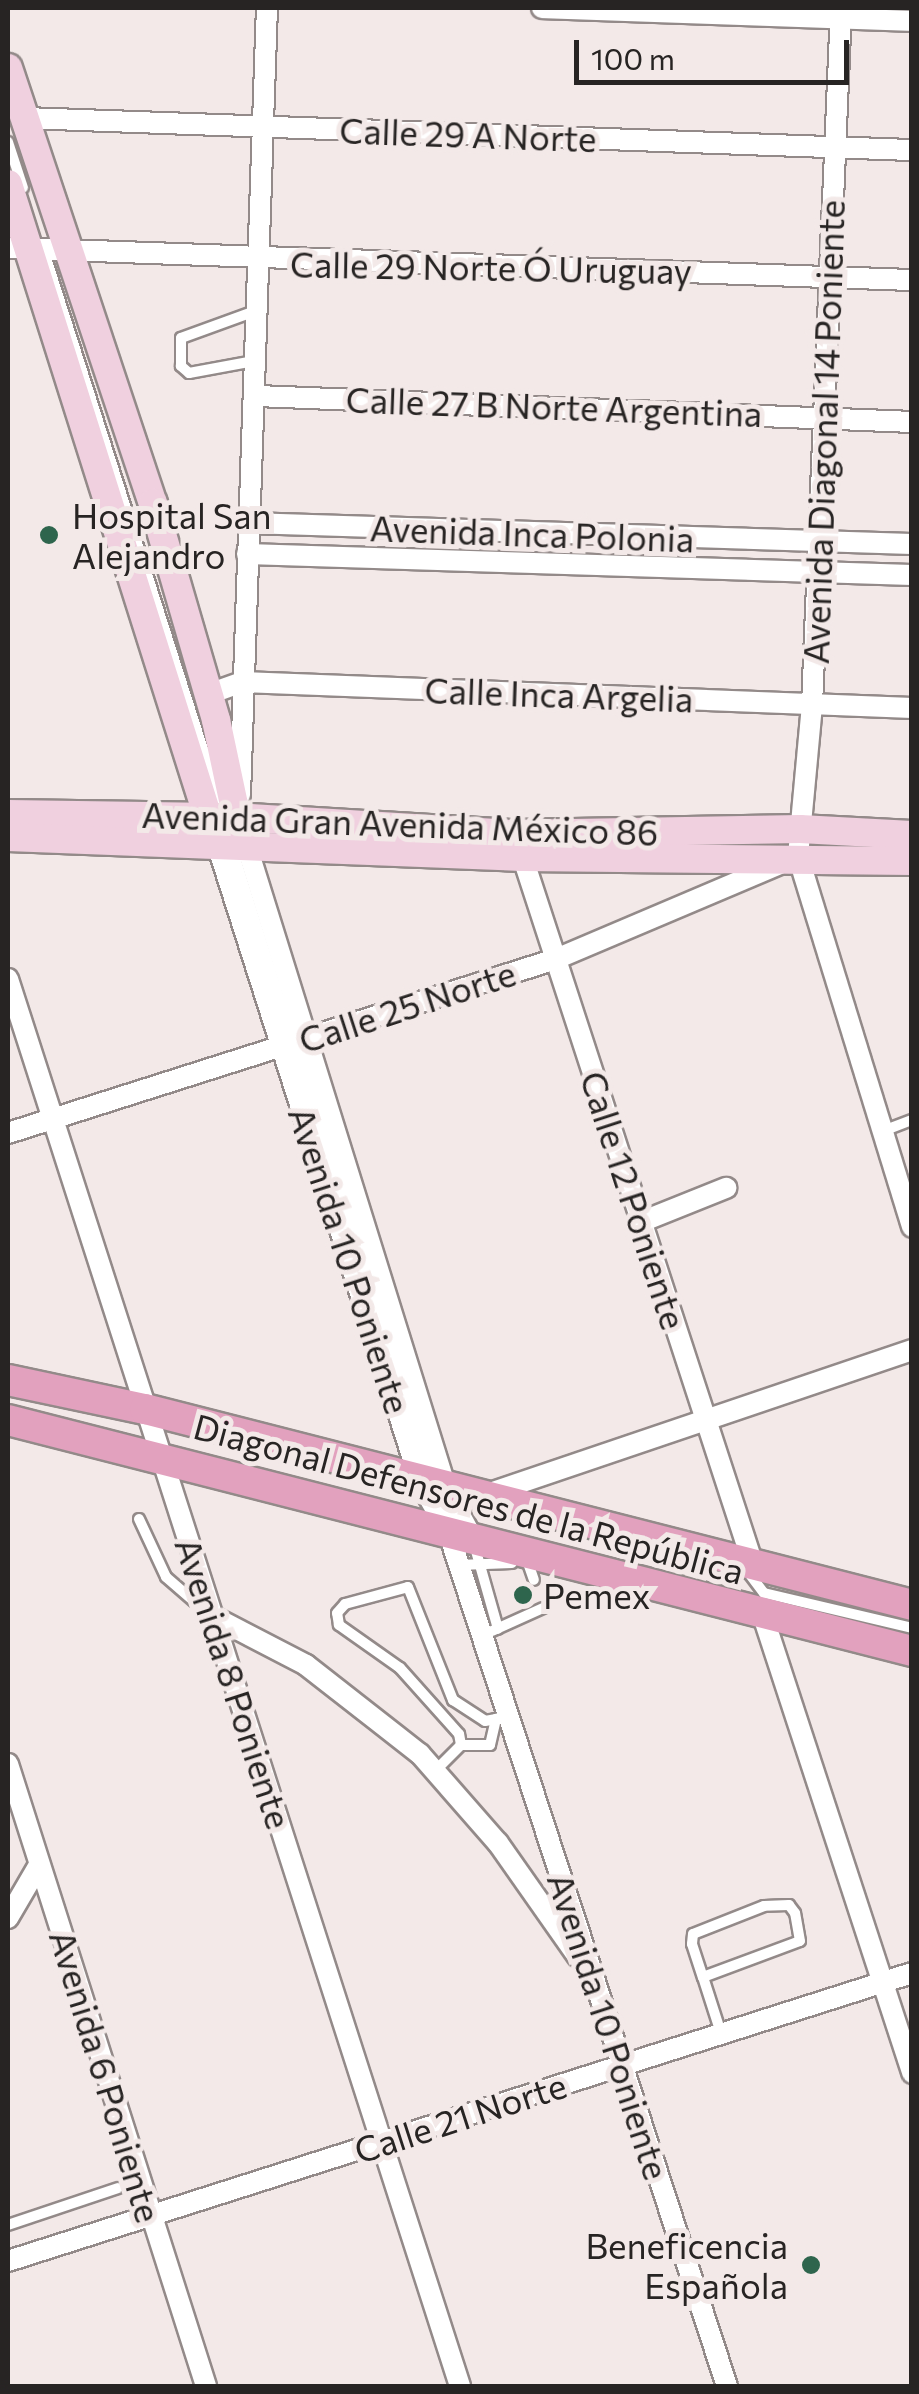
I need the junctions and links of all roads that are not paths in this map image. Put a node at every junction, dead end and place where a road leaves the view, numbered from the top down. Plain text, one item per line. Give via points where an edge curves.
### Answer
1 (267, 8) edge
2 (542, 8) edge
3 (644, 10) edge
4 (841, 14) edge
5 (912, 22) edge
6 (8, 68) edge
7 (16, 107) edge
8 (264, 126) junction
9 (8, 142) edge
10 (835, 148) junction
11 (912, 150) edge
12 (8, 184) edge
13 (42, 249) edge
14 (260, 261) junction
15 (831, 276) junction
16 (912, 280) edge
17 (259, 309) junction
18 (258, 361) junction
19 (257, 396) junction
20 (820, 417) junction
21 (912, 422) edge
22 (248, 524) junction
23 (816, 543) junction
24 (912, 544) edge
25 (247, 554) junction
26 (816, 572) junction
27 (912, 575) edge
28 (242, 682) junction
29 (208, 694) junction
30 (812, 704) junction
31 (912, 708) edge
32 (8, 814) edge
33 (233, 829) junction
34 (912, 834) edge
35 (8, 837) edge
36 (799, 843) junction
37 (516, 849) junction
38 (912, 861) edge
39 (552, 960) junction
40 (8, 979) edge
41 (293, 1042) junction
42 (52, 1119) junction
43 (912, 1120) edge
44 (882, 1132) junction
45 (8, 1133) edge
46 (726, 1188) dead end
47 (641, 1222) junction
48 (912, 1227) edge
49 (912, 1350) edge
50 (8, 1380) edge
51 (146, 1410) junction
52 (8, 1420) edge
53 (702, 1420) junction
54 (160, 1456) junction
55 (444, 1490) junction
56 (138, 1518) dead end
57 (465, 1544) junction
58 (749, 1565) junction
59 (912, 1605) edge
60 (543, 1608) dead end
61 (762, 1613) junction
62 (212, 1616) junction
63 (912, 1628) edge
64 (490, 1632) junction
65 (912, 1638) edge
66 (912, 1651) edge
67 (502, 1718) junction
68 (461, 1745) junction
69 (8, 1764) edge
70 (436, 1770) junction
71 (40, 1865) junction
72 (8, 1918) edge
73 (912, 1973) edge
74 (592, 1976) junction
75 (702, 1976) junction
76 (882, 1982) junction
77 (722, 2034) junction
78 (621, 2066) junction
79 (912, 2073) edge
80 (381, 2142) junction
81 (118, 2188) dead end
82 (150, 2216) junction
83 (8, 2225) edge
84 (8, 2261) edge
85 (206, 2386) edge
86 (460, 2386) edge
87 (727, 2386) edge

1 - 8 street
2 - 3 street
3 - 4 street
4 - 5 street
4 - 10 street, Avenida Diagonal 14 Poniente
6 - 7 street, Avenida 10 Poniente
7 - 8 street, Calle 29 A Norte
7 - 13 street, Avenida 10 Poniente
8 - 10 street, Calle 29 A Norte
8 - 14 street
9 - 13 lane
10 - 11 street, Calle 29 A Norte
10 - 15 street, Avenida Diagonal 14 Poniente
12 - 13 street, Avenida 10 Poniente
13 - 14 street, Calle 29 Norte Ó Uruguay
13 - 29 street, Avenida 10 Poniente
13 - 33 street, Avenida 10 Poniente
14 - 15 street, Calle 29 Norte Ó Uruguay
14 - 17 street
15 - 16 street, Calle 29 Norte Ó Uruguay
15 - 20 street, Avenida Diagonal 14 Poniente
17 - 18 street
17 - 18 lane via 181,338 180,366 189,373
18 - 19 street
19 - 20 street, Calle 27 B Norte Argentina
19 - 22 street
20 - 21 street, Calle 27 B Norte Argentina
20 - 23 street, Avenida Diagonal 14 Poniente
22 - 23 street, Avenida Inca Polonia
22 - 25 street
23 - 24 street, Avenida Inca Polonia
23 - 26 street, Avenida Diagonal 14 Poniente
25 - 26 street, Avenida Inca Polonia
25 - 28 street
26 - 27 street, Avenida Inca Polonia
26 - 30 street, Avenida Diagonal 14 Poniente
28 - 29 street, Calle Inca Argelia
28 - 30 street, Calle Inca Argelia
28 - 33 street
29 - 33 street, Avenida 10 Poniente
30 - 31 street, Calle Inca Argelia
30 - 36 street, Avenida Diagonal 14 Poniente
32 - 33 street, Avenida Gran Avenida México 86
33 - 35 street, Avenida Gran Avenida México 86
33 - 37 street, Avenida Gran Avenida México 86
33 - 41 street, Avenida 10 Poniente
34 - 36 street, Avenida Gran Avenida México 86
36 - 37 street, Avenida Gran Avenida México 86
36 - 38 street, Avenida Gran Avenida México 86
36 - 39 street, Calle 25 Norte
36 - 44 street
37 - 39 street, Calle 12 Poniente
39 - 41 street, Calle 25 Norte
39 - 47 street, Calle 12 Poniente
39 - 53 lane
40 - 42 street, Avenida 8 Poniente
41 - 42 street, Calle 25 Norte
41 - 55 street, Avenida 10 Poniente
42 - 45 street, Calle 25 Norte
42 - 51 street, Avenida 8 Poniente
43 - 44 lane
44 - 48 street
46 - 47 street
47 - 53 street, Calle 12 Poniente
49 - 53 street
50 - 51 main road, Diagonal Defensores de la República
51 - 54 street, Avenida 8 Poniente
51 - 55 main road, Diagonal Defensores de la República
52 - 54 main road, Diagonal Defensores de la República
53 - 55 street
53 - 58 street, Calle 12 Poniente
54 - 57 main road, Diagonal Defensores de la República
54 - 62 street, Avenida 8 Poniente
55 - 57 street, Avenida 10 Poniente
55 - 58 main road, Diagonal Defensores de la República
56 - 62 lane via 166,1578
57 - 61 main road, Diagonal Defensores de la República via 529,1565
57 - 64 street, Avenida 10 Poniente
57 - 65 lane
58 - 59 main road, Diagonal Defensores de la República
58 - 63 lane via 764,1593
60 - 64 lane
61 - 66 main road, Diagonal Defensores de la República
61 - 76 street
62 - 70 street via 361,1702
62 - 80 street, Avenida 8 Poniente
64 - 67 street, Avenida 10 Poniente
67 - 68 lane via 482,1750
67 - 68 lane via 485,1721 453,1700 408,1588 345,1604 337,1613 339,1625 420,1686
67 - 74 street, Avenida 10 Poniente
68 - 70 lane
69 - 71 street, Avenida 6 Poniente
70 - 74 street via 498,1843
71 - 72 street
71 - 82 street, Avenida 6 Poniente
73 - 76 street, Calle 21 Norte
74 - 78 street, Avenida 10 Poniente
75 - 75 lane via 800,1942 795,1913 788,1904 764,1906 701,1927 692,1944
75 - 77 lane
76 - 77 street, Calle 21 Norte
76 - 79 street
77 - 78 street, Calle 21 Norte
78 - 80 street, Calle 21 Norte
78 - 87 street, Avenida 10 Poniente
80 - 82 street, Calle 21 Norte
80 - 86 street, Avenida 8 Poniente
81 - 83 lane
82 - 84 street, Calle 21 Norte
82 - 85 street, Avenida 6 Poniente

